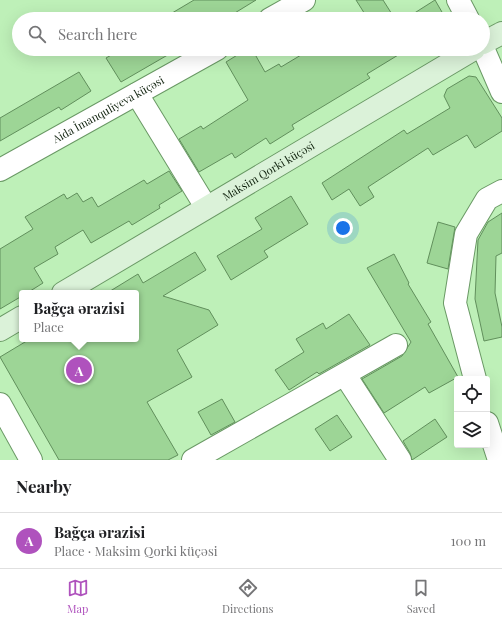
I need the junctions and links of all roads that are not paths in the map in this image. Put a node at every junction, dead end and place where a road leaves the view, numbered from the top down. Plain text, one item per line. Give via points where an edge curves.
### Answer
1 (304, 0) edge
2 (458, 0) edge
3 (283, 12) edge
4 (464, 12) edge
5 (502, 32) edge
6 (490, 39) edge
7 (205, 56) edge
8 (462, 56) edge
9 (486, 56) edge
10 (502, 92) edge
11 (137, 94) junction
12 (0, 170) edge
13 (502, 191) edge
14 (206, 207) junction
15 (68, 290) edge
16 (19, 319) edge
17 (0, 330) edge
18 (396, 345) dead end
19 (345, 375) junction
20 (474, 376) edge
21 (0, 404) edge
22 (490, 432) edge
23 (31, 460) edge
24 (193, 460) edge
25 (400, 460) edge
26 (499, 460) edge

1 - 3 street
2 - 4 street
5 - 6 main road
7 - 11 street, Aida İmanquliyeva küçəsi
8 - 14 main road, Maksim Qorki küçəsi
9 - 10 street
11 - 12 street, Aida İmanquliyeva küçəsi
11 - 14 street
13 - 20 street via 487,199 466,234 455,303
14 - 15 main road, Maksim Qorki küçəsi
16 - 17 main road
18 - 19 street
19 - 24 street
19 - 25 street
21 - 23 street
22 - 26 street

